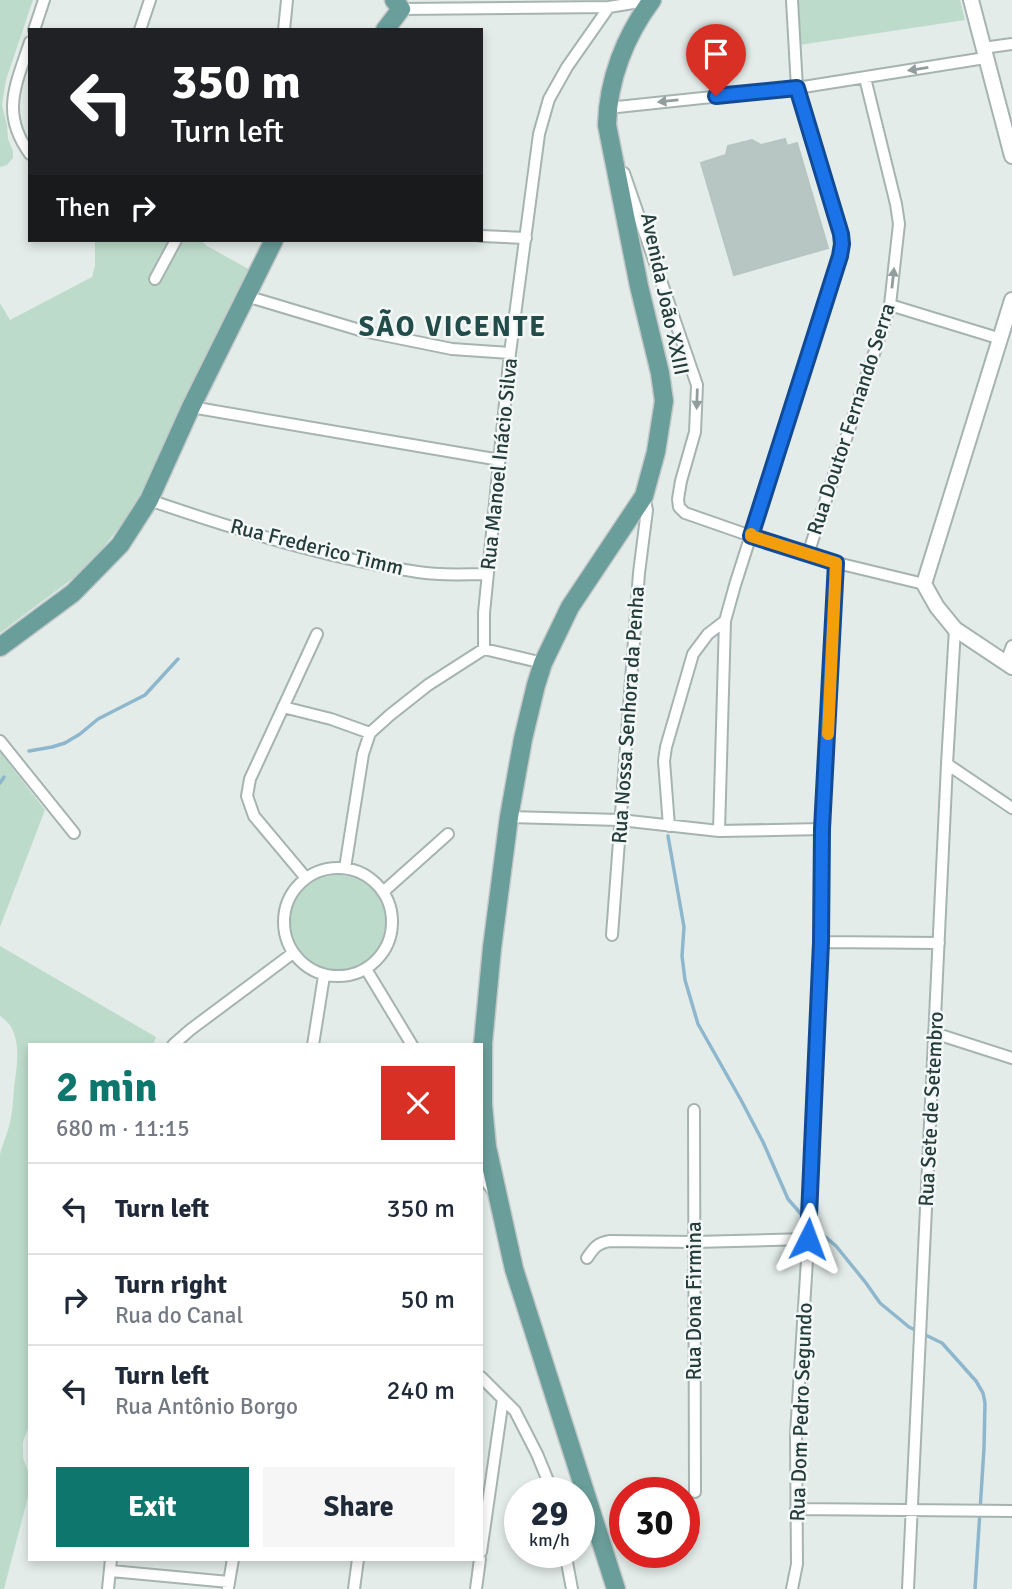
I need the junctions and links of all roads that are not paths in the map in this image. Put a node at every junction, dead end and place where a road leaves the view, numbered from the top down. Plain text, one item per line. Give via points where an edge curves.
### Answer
1 (44, 0) edge
2 (150, 0) edge
3 (287, 0) edge
4 (652, 0) edge
5 (792, 0) edge
6 (971, 0) edge
7 (400, 3) edge
8 (609, 7) junction
9 (35, 28) edge
10 (141, 28) edge
11 (284, 28) edge
12 (385, 28) edge
13 (1012, 44) edge
14 (28, 48) edge
15 (984, 53) junction
16 (865, 78) junction
17 (797, 88) junction
18 (608, 117) junction
19 (28, 150) edge
20 (1012, 156) edge
21 (483, 236) edge
22 (526, 238) junction
23 (176, 242) edge
24 (273, 242) edge
25 (155, 279) dead end
26 (246, 296) junction
27 (1012, 300) edge
28 (890, 305) junction
29 (1001, 339) junction
30 (510, 353) junction
31 (191, 407) junction
32 (500, 460) junction
33 (645, 496) junction
34 (149, 500) junction
35 (751, 536) junction
36 (808, 554) junction
37 (836, 563) junction
38 (488, 574) junction
39 (924, 584) junction
40 (725, 621) junction
41 (955, 629) junction
42 (317, 634) dead end
43 (1012, 646) edge
44 (0, 647) edge
45 (484, 649) junction
46 (543, 663) junction
47 (1009, 664) edge
48 (283, 707) junction
49 (370, 733) junction
50 (0, 741) edge
51 (947, 764) junction
52 (1012, 807) edge
53 (509, 817) junction
54 (620, 820) junction
55 (669, 826) junction
56 (822, 829) junction
57 (719, 831) junction
58 (74, 833) dead end
59 (448, 834) dead end
60 (345, 868) junction
61 (306, 878) junction
62 (383, 892) junction
63 (612, 935) dead end
64 (821, 942) junction
65 (939, 943) junction
66 (292, 953) junction
67 (366, 969) junction
68 (324, 976) junction
69 (190, 1030) junction
70 (934, 1033) junction
71 (175, 1043) edge
72 (188, 1043) edge
73 (313, 1043) edge
74 (411, 1043) edge
75 (1012, 1058) edge
76 (694, 1110) dead end
77 (483, 1178) edge
78 (497, 1197) junction
79 (809, 1234) junction
80 (694, 1242) junction
81 (586, 1258) dead end
82 (483, 1379) edge
83 (503, 1399) junction
84 (546, 1477) edge
85 (695, 1477) edge
86 (796, 1509) junction
87 (911, 1511) junction
88 (1012, 1511) edge
89 (483, 1538) edge
90 (233, 1561) edge
91 (358, 1561) edge
92 (480, 1561) edge
93 (111, 1565) edge
94 (568, 1568) edge
95 (229, 1586) edge
96 (108, 1589) edge
97 (354, 1589) edge
98 (476, 1589) edge
99 (572, 1589) edge
100 (616, 1589) edge
101 (792, 1589) edge
102 (908, 1589) edge

1 - 9 street
2 - 10 street
3 - 11 street
4 - 8 street
4 - 18 main road, Avenida João XXIII via 633,28 617,68
5 - 17 street
6 - 15 street
7 - 8 street
7 - 12 main road
8 - 22 street, Rua Manoel Inácio Silva via 549,99 539,134
13 - 15 street
14 - 19 street via 11,106 14,128
15 -> 16 street
15 - 20 street
16 - 17 street
28 -> 16 street, Rua Doutor Fernando Serra via 897,204
17 -> 18 street
17 - 35 street via 842,244
18 - 33 main road, Avenida João XXIII via 663,401
18 -> 35 street via 697,385 695,432 679,507
21 - 22 street
22 - 30 street, Rua Manoel Inácio Silva
23 - 25 street
24 - 26 main road
26 - 30 street via 363,331 452,349
26 - 31 main road
27 - 29 street
28 - 29 street
28 - 36 street, Rua Doutor Fernando Serra
29 - 39 street
30 - 32 street, Rua Manoel Inácio Silva
31 - 32 street
31 - 34 main road
32 - 38 street, Rua Manoel Inácio Silva
33 - 46 main road, Avenida João XXIII via 570,607
33 - 54 street, Rua Nossa Senhora da Penha
34 - 38 street, Rua Frederico Timm via 334,555 421,573
34 - 44 main road via 120,545 73,593
35 - 36 street
35 - 40 street
36 - 37 street
37 - 39 street
37 - 56 street, Rua Dom Pedro Segundo
38 - 45 street, Rua Manoel Inácio Silva
39 - 41 street
40 - 55 street via 693,654 666,747
40 - 57 street
41 - 47 street
41 - 51 street, Rua Sete de Setembro
42 - 48 street
43 - 47 street
45 - 46 street
45 - 49 street via 428,685
46 - 53 main road, Avenida João XXIII
48 - 49 street
48 - 61 street via 250,779 247,796 254,816
49 - 60 street
50 - 58 street
51 - 52 street
51 - 65 street, Rua Sete de Setembro
53 - 54 street
53 - 78 main road, Avenida João XXIII via 483,1043 483,1105
54 - 55 street
54 - 63 street, Rua Nossa Senhora da Penha
55 - 57 street
56 - 57 street
56 - 64 street, Rua Dom Pedro Segundo
59 - 62 street
60 - 61 street
60 - 62 street via 373,881
61 - 66 street via 285,906 283,924
62 - 67 street via 390,908 391,934 380,958
64 - 65 street
64 - 79 street, Rua Dom Pedro Segundo
65 - 70 street, Rua Sete de Setembro
66 - 68 street
66 - 69 street
67 - 68 street via 349,976
67 - 74 street
68 - 73 street
69 - 71 street
69 - 72 street
70 - 75 street
70 - 87 street, Rua Sete de Setembro
76 - 80 street, Rua Dona Firmina
77 - 78 street
78 - 100 main road, Avenida João XXIII via 513,1269
79 - 80 street
79 - 86 street, Rua Dom Pedro Segundo via 796,1434
80 - 81 street via 610,1241 595,1246
80 - 85 street, Rua Dona Firmina
82 - 83 street
83 - 84 street via 515,1411
83 - 89 street
86 - 87 street
86 - 101 street, Rua Dom Pedro Segundo via 797,1564
87 - 88 street
87 - 102 street, Rua Sete de Setembro
90 - 95 street
91 - 97 street
92 - 98 street
93 - 95 street
93 - 96 street
94 - 99 street

